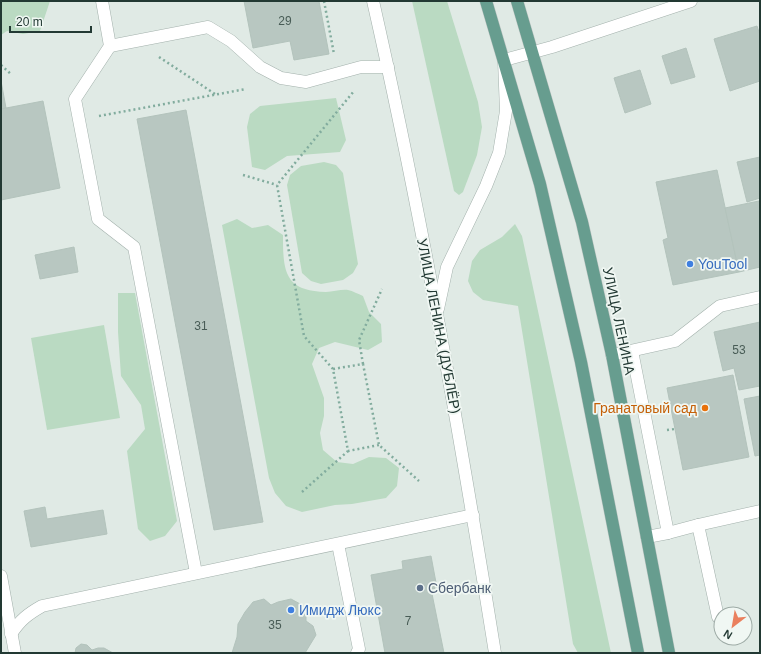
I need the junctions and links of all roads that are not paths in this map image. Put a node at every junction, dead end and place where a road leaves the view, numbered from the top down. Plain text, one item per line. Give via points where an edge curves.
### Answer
1 (102, 1) edge
2 (373, 1) edge
3 (486, 1) edge
4 (517, 1) edge
5 (691, 1) edge
6 (110, 46) junction
7 (532, 52) junction
8 (504, 60) junction
9 (388, 67) junction
10 (760, 297) edge
11 (437, 314) junction
12 (632, 351) junction
13 (612, 355) junction
14 (760, 511) edge
15 (473, 515) junction
16 (698, 525) junction
17 (668, 533) junction
18 (648, 537) junction
19 (338, 544) junction
20 (196, 573) junction
21 (1, 576) edge
22 (716, 606) edge
23 (11, 634) junction
24 (15, 653) edge
25 (357, 653) edge
26 (495, 653) edge
27 (638, 653) edge
28 (669, 653) edge

1 - 6 street
2 - 9 street, УЛИЦА ЛЕНИНА (ДУБЛЁР)
3 - 8 main road
4 - 7 main road, УЛИЦА ЛЕНИНА
5 - 7 street
6 - 9 street via 208,27 231,41 260,67 281,78 306,82 361,67
6 - 20 street via 75,99 98,219 134,247
7 - 8 street
7 - 13 main road, УЛИЦА ЛЕНИНА via 582,222
8 - 11 street via 506,111 499,153 447,267
8 - 27 main road via 540,184 581,362
9 - 11 street, УЛИЦА ЛЕНИНА (ДУБЛЁР)
10 - 12 street via 720,306 675,341
11 - 15 street, УЛИЦА ЛЕНИНА (ДУБЛЁР)
12 - 13 street
12 - 17 street
13 - 18 main road, УЛИЦА ЛЕНИНА
14 - 16 street
15 - 19 street
15 - 26 street, УЛИЦА ЛЕНИНА (ДУБЛЁР)
16 - 17 street
16 - 22 street
17 - 18 street
18 - 28 main road, УЛИЦА ЛЕНИНА
19 - 20 street
19 - 25 street via 359,649
20 - 23 street via 42,606 27,615
21 - 23 street
23 - 24 street

